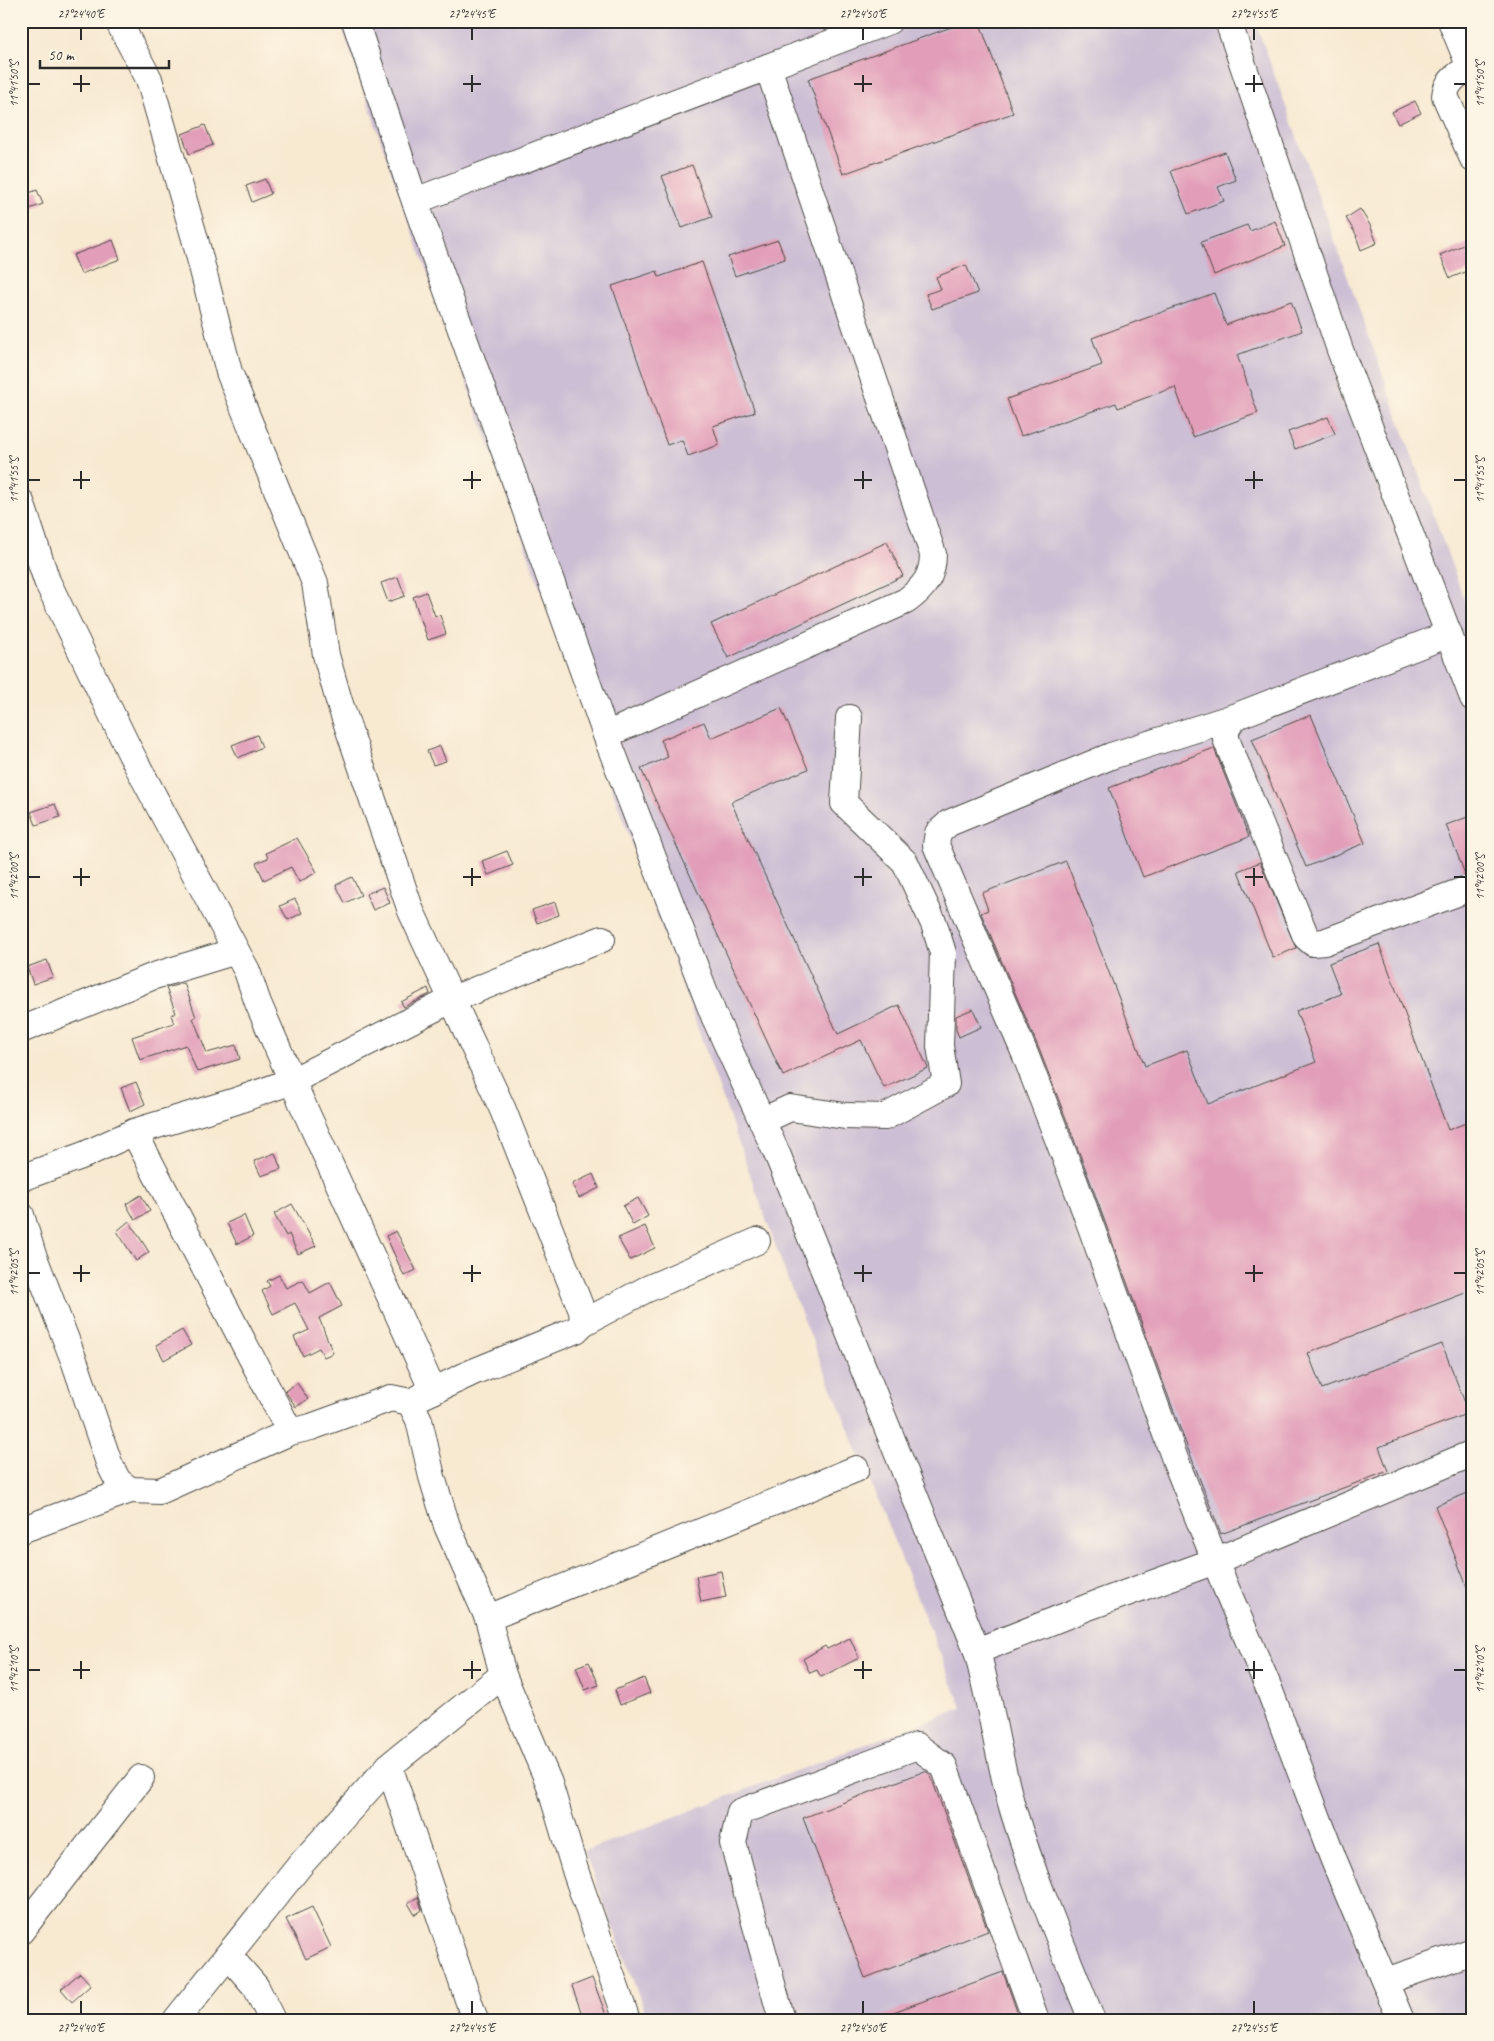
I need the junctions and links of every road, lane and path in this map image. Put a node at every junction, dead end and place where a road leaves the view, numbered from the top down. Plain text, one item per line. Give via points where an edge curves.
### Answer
1 (118, 21) edge
2 (354, 21) edge
3 (889, 21) edge
4 (1228, 21) edge
5 (1451, 21) edge
6 (1472, 66) edge
7 (768, 67) junction
8 (1473, 159) edge
9 (415, 201) junction
10 (21, 502) edge
11 (1448, 634) junction
12 (1473, 698) edge
13 (1234, 717) junction
14 (849, 718) dead end
15 (606, 735) junction
16 (1473, 887) edge
17 (602, 939) dead end
18 (236, 951) junction
19 (452, 999) junction
20 (21, 1030) edge
21 (292, 1081) junction
22 (762, 1121) junction
23 (134, 1132) junction
24 (21, 1178) edge
25 (21, 1215) edge
26 (757, 1241) dead end
27 (582, 1324) junction
28 (433, 1391) junction
29 (410, 1402) junction
30 (290, 1432) junction
31 (1473, 1453) edge
32 (856, 1468) dead end
33 (130, 1490) junction
34 (21, 1530) edge
35 (1215, 1560) junction
36 (488, 1618) junction
37 (977, 1651) junction
38 (503, 1675) junction
39 (390, 1766) junction
40 (141, 1778) dead end
41 (21, 1930) edge
42 (1473, 1951) edge
43 (228, 1955) junction
44 (1386, 1981) junction
45 (176, 2020) edge
46 (272, 2020) edge
47 (475, 2020) edge
48 (627, 2020) edge
49 (782, 2020) edge
50 (1036, 2020) edge
51 (1092, 2020) edge
52 (1401, 2020) edge

1 - 19 street via 149,79 229,372 316,583 326,655 351,737 411,911
2 - 9 street
3 - 7 street
4 - 11 street via 1340,350
5 - 6 street
6 - 8 street via 1453,79 1446,88 1446,96
7 - 9 street
7 - 15 street via 933,554 932,571 921,590 906,601
9 - 15 street
10 - 18 street via 51,590 130,752
11 - 12 street
11 - 13 street
13 - 16 street via 1226,730 1226,739 1306,937 1313,943 1324,942
13 - 35 street via 1111,756 949,823 938,834 936,845 1025,1054
14 - 22 street via 844,804 905,862 934,924 943,953 940,1046 946,1084 885,1117 845,1116 790,1108
15 - 22 street via 714,1016
17 - 19 street
18 - 20 street via 154,976
18 - 21 street
19 - 21 street
19 - 27 street via 504,1110 582,1312
21 - 23 street
21 - 28 street
22 - 37 street
23 - 24 street
23 - 30 street
25 - 33 street via 109,1462 118,1481
26 - 27 street via 645,1290
27 - 28 street via 576,1330
28 - 29 street
29 - 30 street via 391,1398
29 - 36 street via 419,1420 447,1526
30 - 33 street via 160,1491
31 - 35 street
32 - 36 street
33 - 34 street
35 - 37 street
35 - 44 street via 1268,1686 1333,1858
36 - 38 street
37 - 51 street via 997,1752 1014,1811 1045,1902
38 - 39 street
38 - 48 street via 549,1783
39 - 43 street via 300,1864
39 - 47 street
40 - 41 street
42 - 44 street
43 - 45 street
43 - 46 street via 256,1987
44 - 52 street
49 - 50 street via 733,1844 740,1812 917,1746 944,1766

